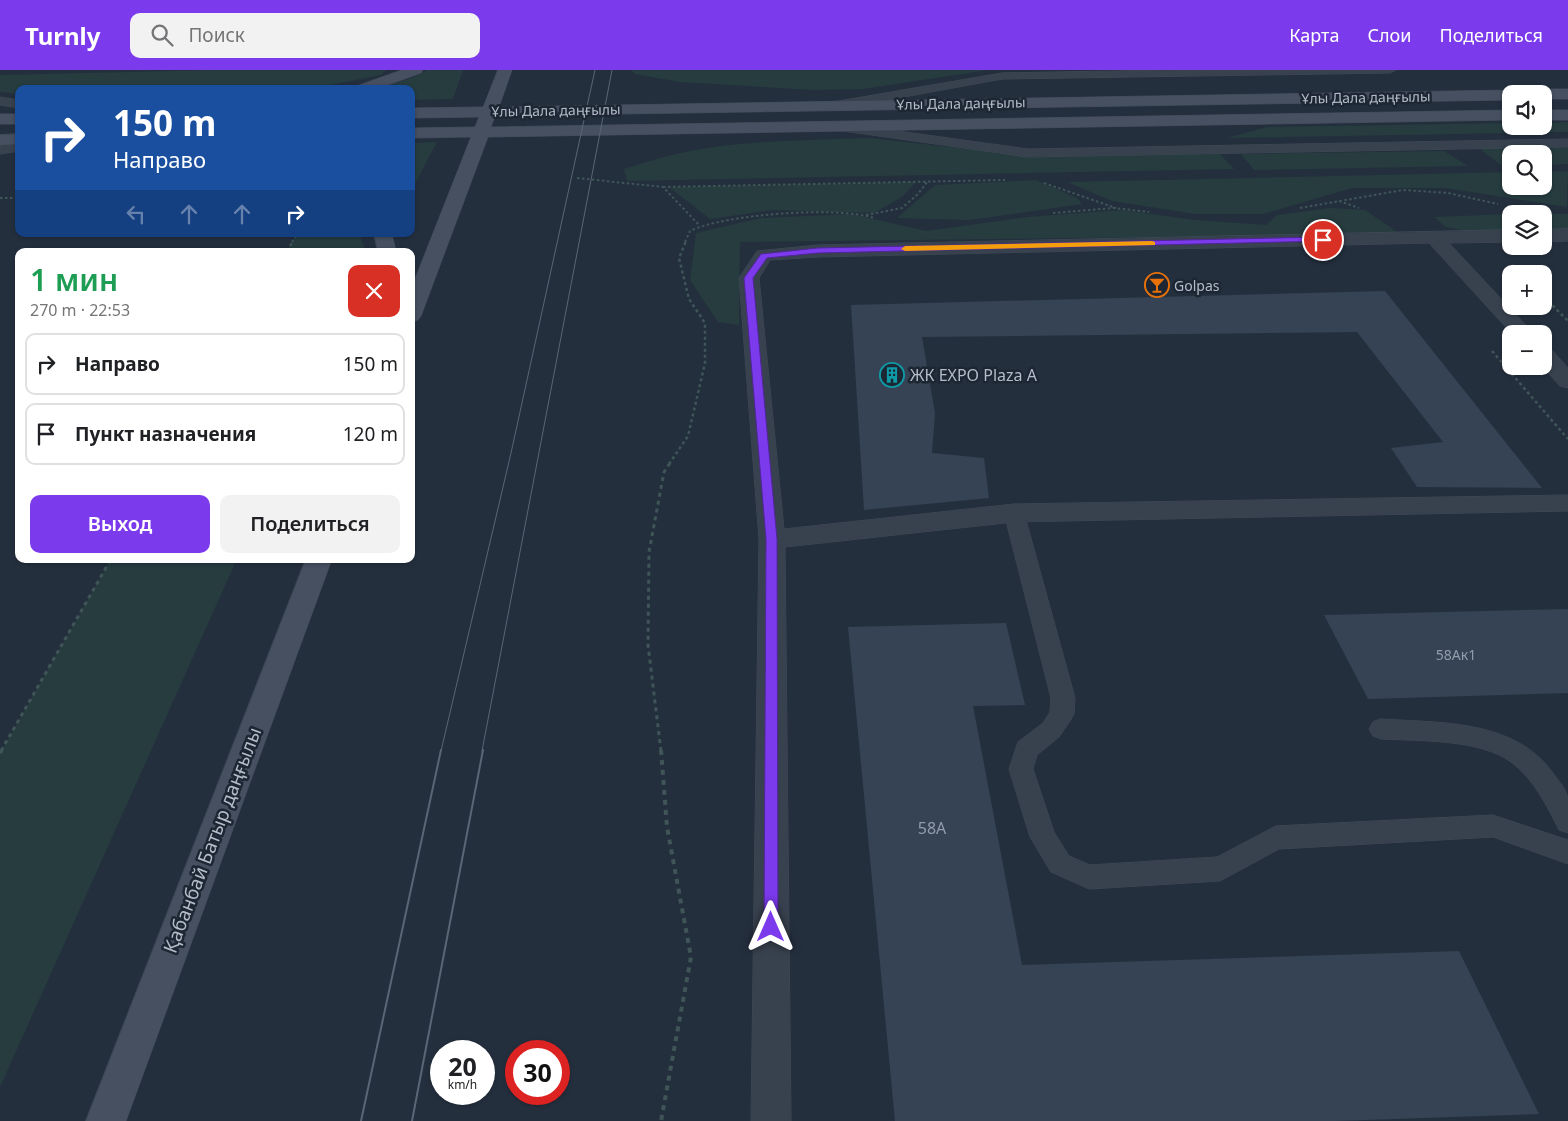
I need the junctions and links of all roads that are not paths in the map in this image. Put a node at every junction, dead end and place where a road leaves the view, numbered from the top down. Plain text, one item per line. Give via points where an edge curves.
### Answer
1 (416, 70) edge
2 (505, 70) edge
3 (947, 70) edge
4 (1390, 70) edge
5 (1133, 72) edge
6 (958, 84) junction
7 (373, 85) edge
8 (1502, 94) edge
9 (1552, 94) edge
10 (1568, 94) edge
11 (0, 101) edge
12 (15, 103) edge
13 (833, 106) junction
14 (490, 111) junction
15 (415, 113) edge
16 (1568, 114) edge
17 (1552, 115) edge
18 (1502, 116) edge
19 (0, 119) edge
20 (15, 119) edge
21 (837, 126) junction
22 (482, 132) junction
23 (415, 133) edge
24 (0, 140) edge
25 (15, 140) edge
26 (1568, 143) edge
27 (15, 148) edge
28 (0, 150) edge
29 (1568, 235) edge
30 (1502, 236) edge
31 (1552, 236) edge
32 (1433, 237) junction
33 (415, 306) edge
34 (1516, 325) edge
35 (1552, 364) edge
36 (1568, 381) edge
37 (1568, 503) edge
38 (1014, 513) junction
39 (772, 539) junction
40 (317, 563) edge
41 (1381, 729) dead end
42 (1568, 822) edge
43 (1568, 852) edge
44 (106, 1121) edge
45 (770, 1121) edge

1 - 7 main road
2 - 14 main road
3 - 6 lane
4 - 5 lane
5 - 6 lane via 1002,76
6 - 13 lane
8 - 13 main road, Ұлы Дала даңғылы
9 - 10 main road
11 - 12 lane
13 - 14 main road, Ұлы Дала даңғылы
14 - 15 main road, Ұлы Дала даңғылы
14 - 22 main road
16 - 17 main road
18 - 21 main road, Ұлы Дала даңғылы
19 - 20 main road
21 - 22 main road, Ұлы Дала даңғылы
21 - 26 lane via 1028,153
22 - 23 main road, Ұлы Дала даңғылы
22 - 33 main road
24 - 25 main road
27 - 28 lane
29 - 31 street
30 - 32 street
32 - 34 street
32 - 39 street via 818,251 764,255 748,278
35 - 36 street
37 - 38 street
38 - 39 street
38 - 43 lane via 1063,698 1062,714 1051,730 1027,749 1021,769 1043,837 1060,864 1089,877 1220,869 1276,838 1493,826
39 - 45 street
40 - 44 main road, Қабанбай Батыр даңғылы
41 - 42 lane via 1483,738 1519,753 1548,784

